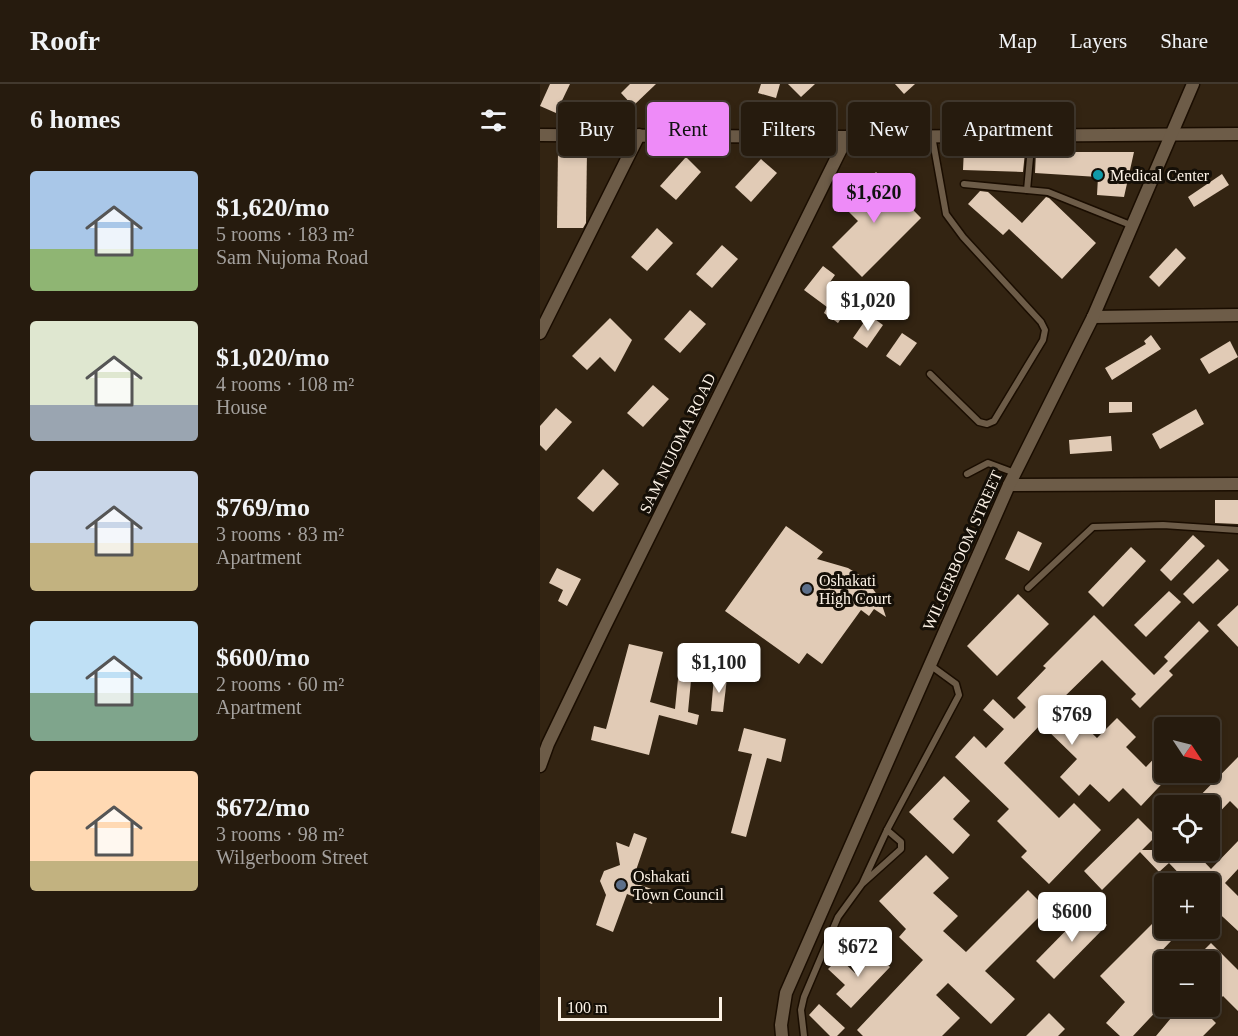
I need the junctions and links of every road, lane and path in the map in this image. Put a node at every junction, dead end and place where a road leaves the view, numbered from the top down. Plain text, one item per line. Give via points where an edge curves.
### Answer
1 (1193, 84) edge
2 (1238, 134) edge
3 (540, 135) edge
4 (639, 135) junction
5 (931, 135) junction
6 (942, 135) edge
7 (1074, 135) edge
8 (1171, 135) junction
9 (847, 137) junction
10 (1030, 156) edge
11 (964, 184) dead end
12 (1028, 190) junction
13 (1133, 226) junction
14 (1238, 315) edge
15 (1093, 317) junction
16 (540, 333) edge
17 (930, 374) dead end
18 (1015, 473) junction
19 (968, 474) dead end
20 (1238, 484) edge
21 (1009, 485) junction
22 (1238, 530) edge
23 (1028, 588) dead end
24 (929, 665) junction
25 (540, 766) edge
26 (887, 830) junction
27 (862, 884) junction
28 (782, 1036) edge
29 (804, 1036) edge

1 - 8 street, WILGERBOOM STREET
2 - 8 street
3 - 4 street
4 - 9 street
4 - 16 street
5 - 6 street
5 - 9 street
5 - 17 lane via 946,214 1045,330 1043,340 994,421 987,424 979,422
7 - 8 street
8 - 13 street, WILGERBOOM STREET
9 - 25 street, SAM NUJOMA ROAD via 594,647
10 - 12 lane
11 - 12 lane
12 - 13 lane via 1048,192
13 - 15 street, WILGERBOOM STREET
14 - 15 street
15 - 18 street, WILGERBOOM STREET
18 - 19 lane via 988,463
18 - 21 street, WILGERBOOM STREET
20 - 21 street
21 - 24 street, WILGERBOOM STREET
22 - 23 lane via 1163,525 1093,527
24 - 26 lane via 956,684 959,695
24 - 28 street, WILGERBOOM STREET via 786,993
26 - 27 lane
26 - 27 lane via 901,842 901,849
27 - 29 lane via 838,917 804,997

